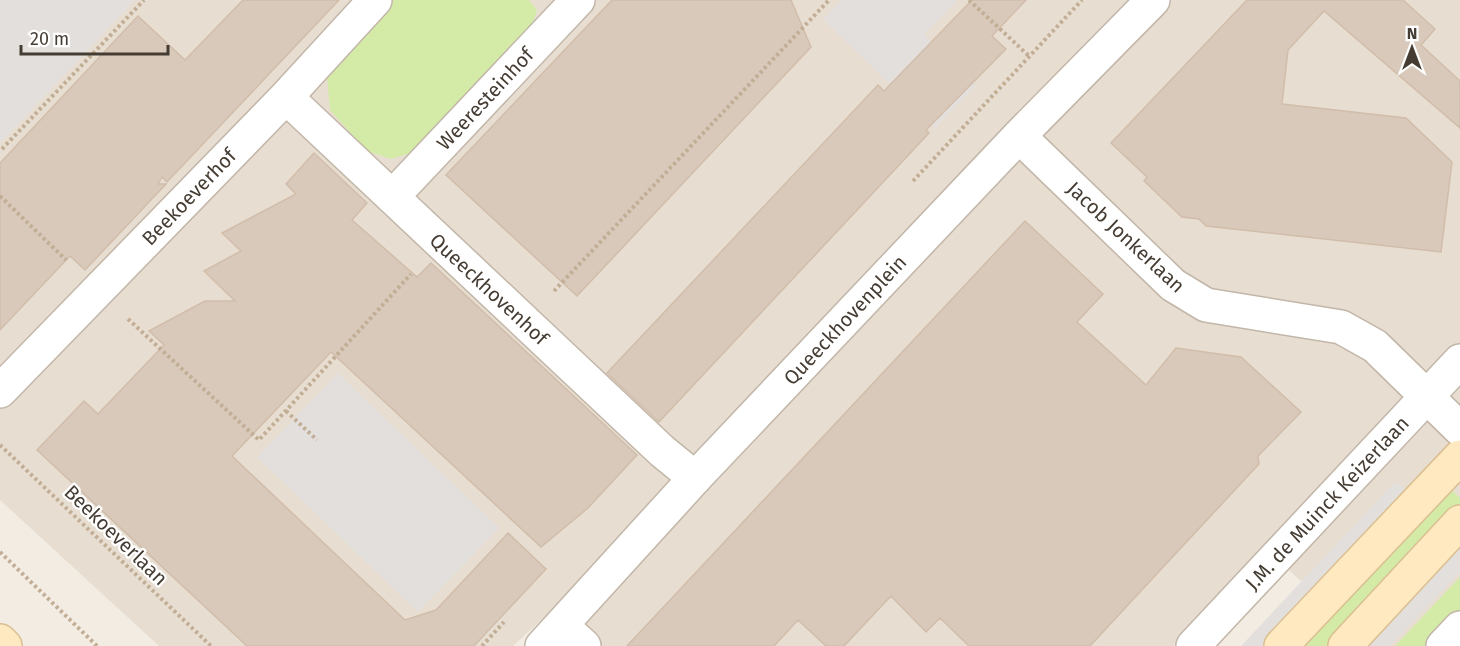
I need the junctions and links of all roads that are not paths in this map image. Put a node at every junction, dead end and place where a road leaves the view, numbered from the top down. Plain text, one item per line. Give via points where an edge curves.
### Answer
1 (375, 0) edge
2 (1153, 0) edge
3 (563, 5) edge
4 (286, 97) junction
5 (1019, 136) junction
6 (392, 197) junction
7 (1460, 361) edge
8 (0, 391) edge
9 (1426, 397) junction
10 (1460, 429) edge
11 (1460, 457) edge
12 (695, 478) junction
13 (1460, 522) edge
14 (1460, 628) edge
15 (563, 639) edge
16 (0, 641) edge
17 (5, 646) edge
18 (1193, 646) edge
19 (1281, 646) edge
20 (1345, 646) edge
21 (1443, 646) edge

1 - 4 street, Beekoeverhof
2 - 5 street, Queeckhovenplein
3 - 6 street, Weeresteinhof
4 - 6 street, Queeckhovenhof
4 - 8 street, Beekoeverhof
5 - 9 street, Jacob Jonkerlaan via 1173,285 1206,306 1341,327 1375,346
5 - 12 street, Queeckhovenplein
6 - 12 street, Queeckhovenhof
7 - 9 street, J.M. de Muinck Keizerlaan
9 - 10 street, Jacob Jonkerlaan
9 - 18 street, J.M. de Muinck Keizerlaan
11 - 19 main road
12 - 15 street, Queeckhovenplein
13 - 20 main road
14 - 21 street
16 - 17 main road

